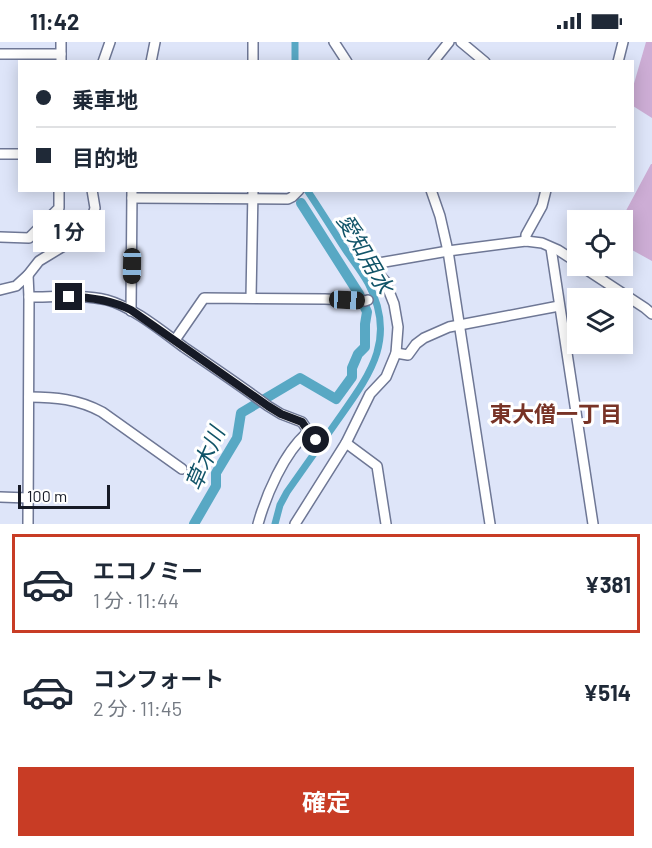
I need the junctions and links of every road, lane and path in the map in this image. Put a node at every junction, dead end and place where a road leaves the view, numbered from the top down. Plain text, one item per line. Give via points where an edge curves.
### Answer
1 (61, 42) edge
2 (110, 42) edge
3 (155, 42) edge
4 (253, 42) edge
5 (334, 42) edge
6 (449, 42) edge
7 (461, 42) edge
8 (623, 42) edge
9 (0, 54) edge
10 (61, 58) edge
11 (104, 60) edge
12 (151, 60) edge
13 (253, 60) edge
14 (346, 60) edge
15 (435, 60) edge
16 (482, 60) edge
17 (618, 60) edge
18 (0, 154) edge
19 (18, 154) edge
20 (60, 192) edge
21 (92, 192) edge
22 (297, 192) edge
23 (432, 192) edge
24 (545, 192) edge
25 (132, 194) edge
26 (253, 194) edge
27 (0, 237) edge
28 (526, 241) junction
29 (551, 248) junction
30 (448, 251) junction
31 (567, 257) edge
32 (28, 275) junction
33 (597, 276) edge
34 (0, 290) edge
35 (29, 297) junction
36 (251, 298) junction
37 (368, 300) dead end
38 (560, 306) junction
39 (131, 310) junction
40 (652, 314) edge
41 (458, 325) junction
42 (175, 340) junction
43 (396, 353) junction
44 (29, 397) junction
45 (307, 433) junction
46 (316, 440) dead end
47 (346, 443) junction
48 (182, 469) dead end
49 (0, 497) edge
50 (28, 498) junction
51 (28, 524) edge
52 (258, 524) edge
53 (295, 524) edge
54 (386, 524) edge
55 (490, 524) edge
56 (593, 524) edge

1 - 10 street
2 - 11 street
3 - 12 street
4 - 13 street
5 - 14 street
6 - 15 street
7 - 16 street
8 - 17 street
9 - 10 street
18 - 19 street
20 - 27 street via 59,208 29,238
21 - 32 street via 95,208 90,224 39,261
22 - 26 street via 288,199
23 - 30 street
24 - 28 street
25 - 26 street
25 - 39 street
26 - 36 street
28 - 29 street
28 - 30 street
29 - 31 street
29 - 38 street
30 - 41 street
30 - 43 street via 373,264 394,304 398,327
32 - 34 street via 16,286
32 - 35 street
33 - 40 street
35 - 39 street via 98,298
35 - 44 street
36 - 37 street
36 - 42 street via 204,298
38 - 41 street
38 - 56 street
39 - 42 street
41 - 43 street via 424,338 408,355
41 - 55 street
42 - 45 street via 268,406 302,422
43 - 47 street
44 - 48 street via 61,398 90,405
44 - 50 street
45 - 46 street
45 - 52 street via 271,487
47 - 53 street
47 - 54 street via 377,466
49 - 50 street
50 - 51 street

